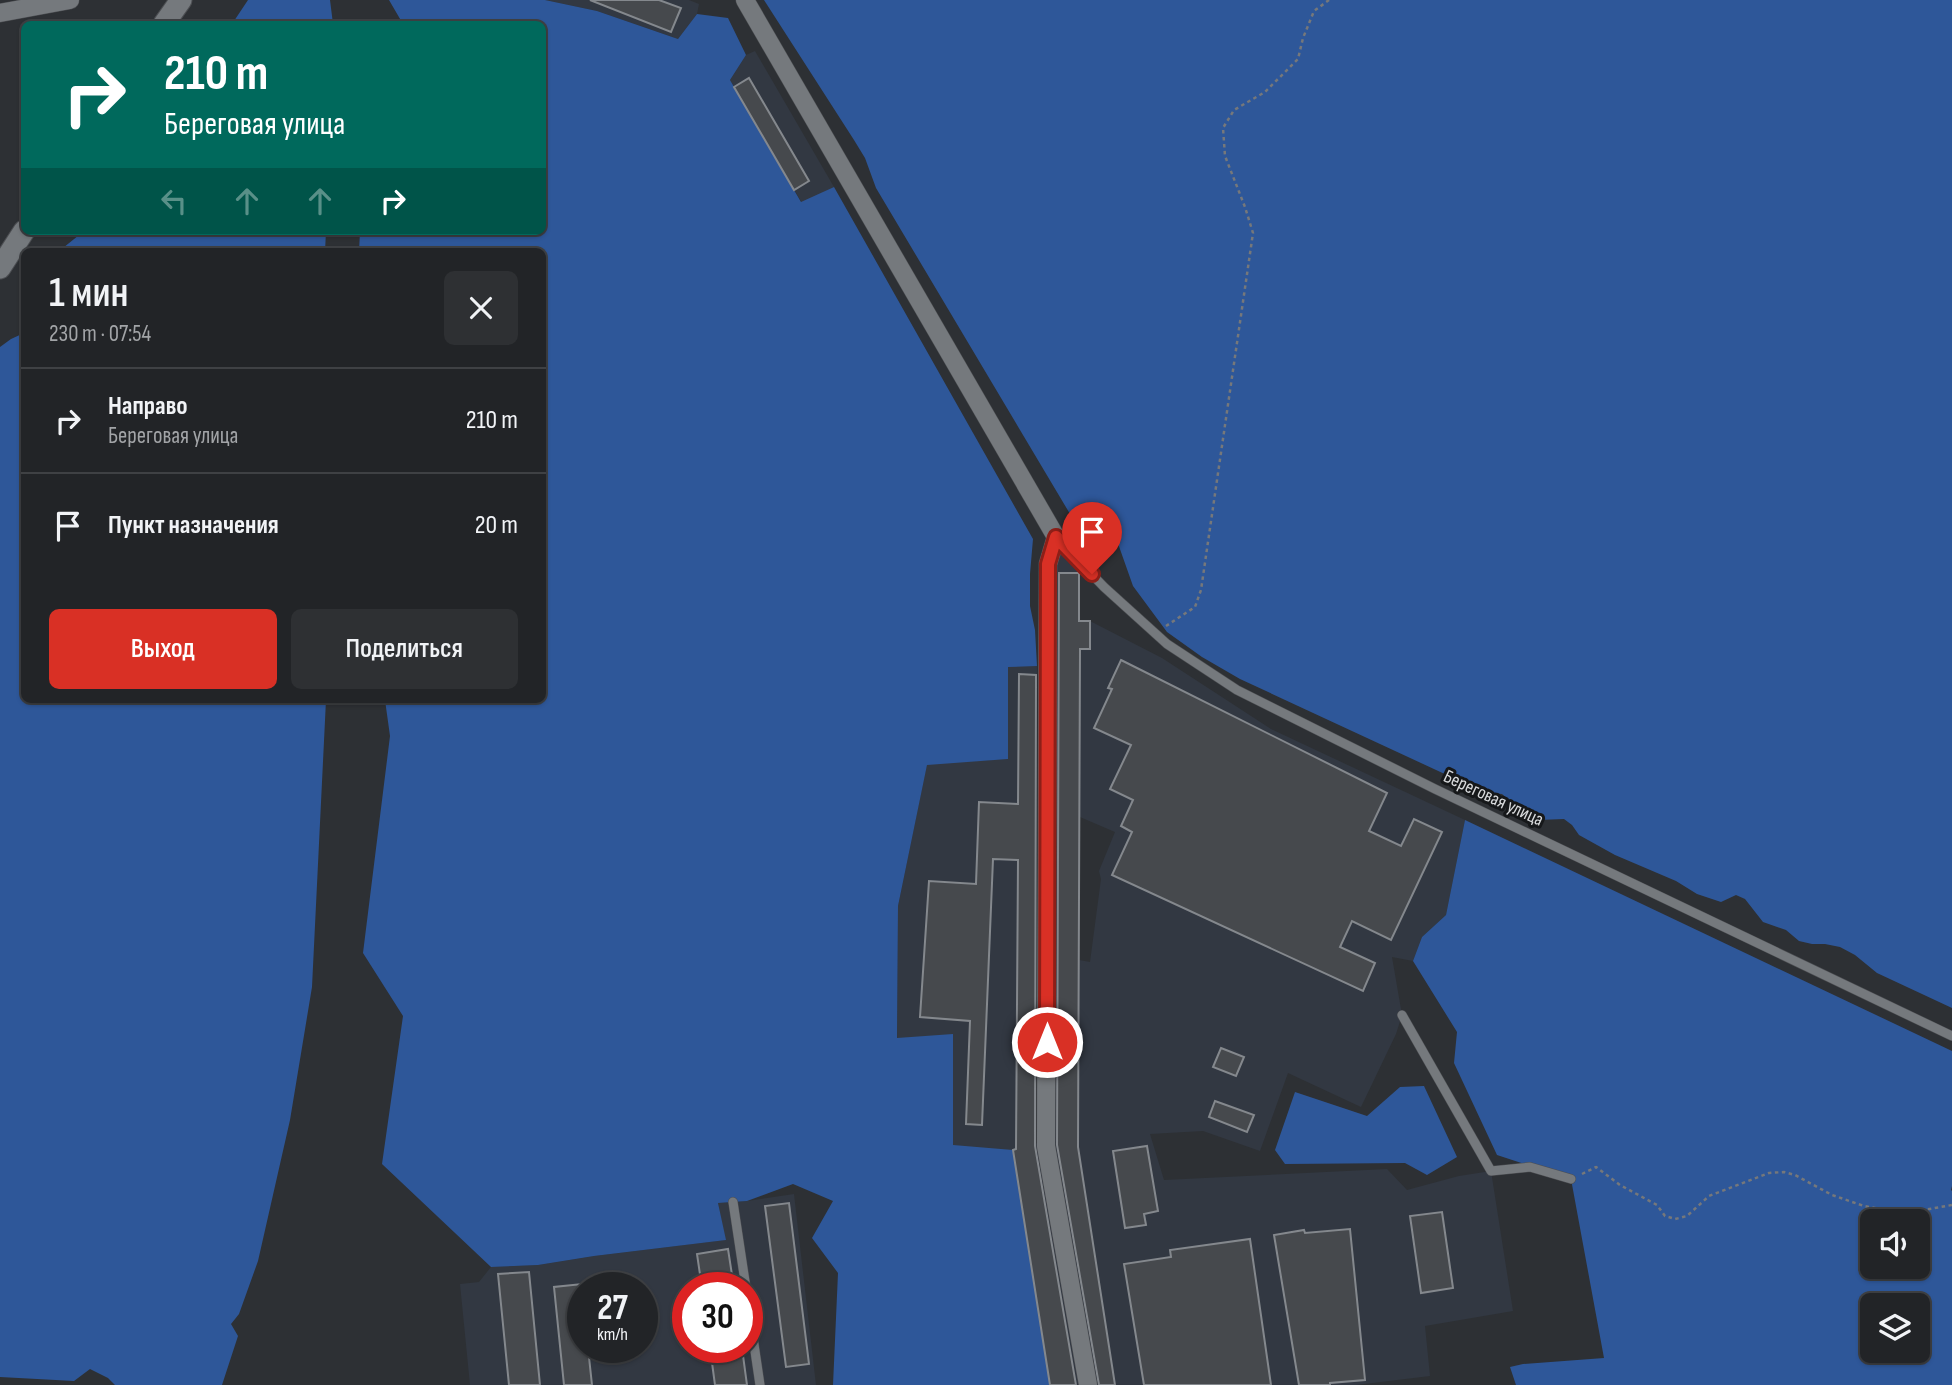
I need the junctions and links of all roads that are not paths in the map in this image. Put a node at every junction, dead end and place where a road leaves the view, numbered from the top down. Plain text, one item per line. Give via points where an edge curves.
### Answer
1 (70, 0) edge
2 (181, 0) edge
3 (745, 0) edge
4 (0, 13) edge
5 (166, 21) edge
6 (21, 235) edge
7 (0, 268) edge
8 (1056, 537) junction
9 (1402, 1015) dead end
10 (1952, 1036) edge
11 (1572, 1179) road end
12 (733, 1202) dead end
13 (744, 1272) edge
14 (757, 1363) edge
15 (760, 1385) edge
16 (1088, 1385) edge

1 - 4 street
2 - 5 street
3 - 8 street
6 - 7 street
8 - 10 lane, Береговая улица via 1167,644 1237,690
8 - 16 street via 1048,564 1046,1146
9 - 11 lane via 1491,1171 1530,1167
12 - 13 lane
14 - 15 lane

